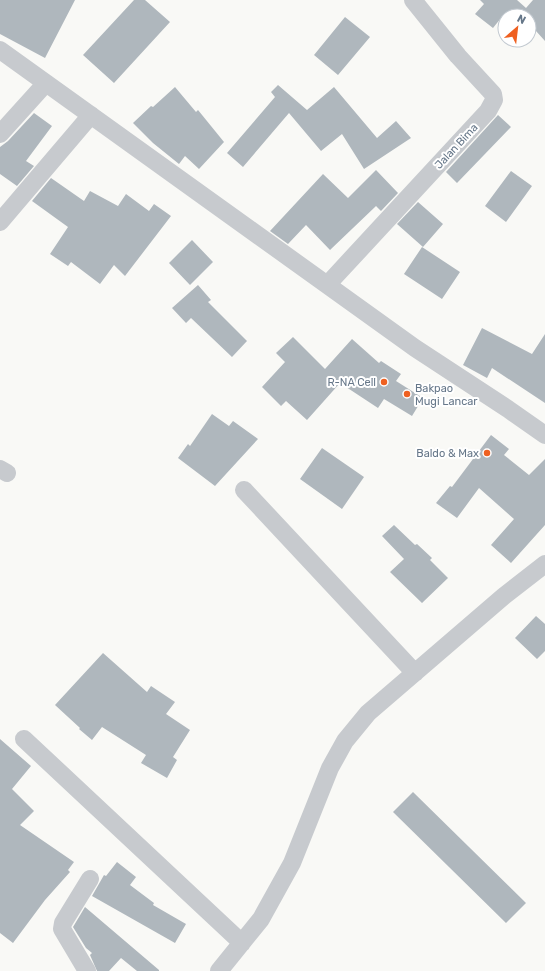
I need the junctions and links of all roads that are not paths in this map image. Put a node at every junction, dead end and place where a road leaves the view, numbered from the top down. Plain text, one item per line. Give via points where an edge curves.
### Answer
1 (412, 0) edge
2 (0, 50) edge
3 (46, 83) junction
4 (91, 115) junction
5 (0, 134) edge
6 (0, 222) edge
7 (327, 285) junction
8 (545, 435) edge
9 (244, 490) dead end
10 (545, 564) edge
11 (415, 673) junction
12 (24, 738) dead end
13 (90, 879) dead end
14 (242, 943) junction
15 (87, 971) edge
16 (219, 971) edge

1 - 7 street, Jalan Bima via 493,94 494,100 488,111
2 - 3 street
3 - 4 street
3 - 5 street
4 - 6 street
4 - 7 street
7 - 8 street via 415,348
9 - 11 street
10 - 11 street
11 - 14 street via 368,714 345,741 330,768 292,863 261,919
12 - 14 street
13 - 15 street via 63,923 62,929
14 - 16 street

